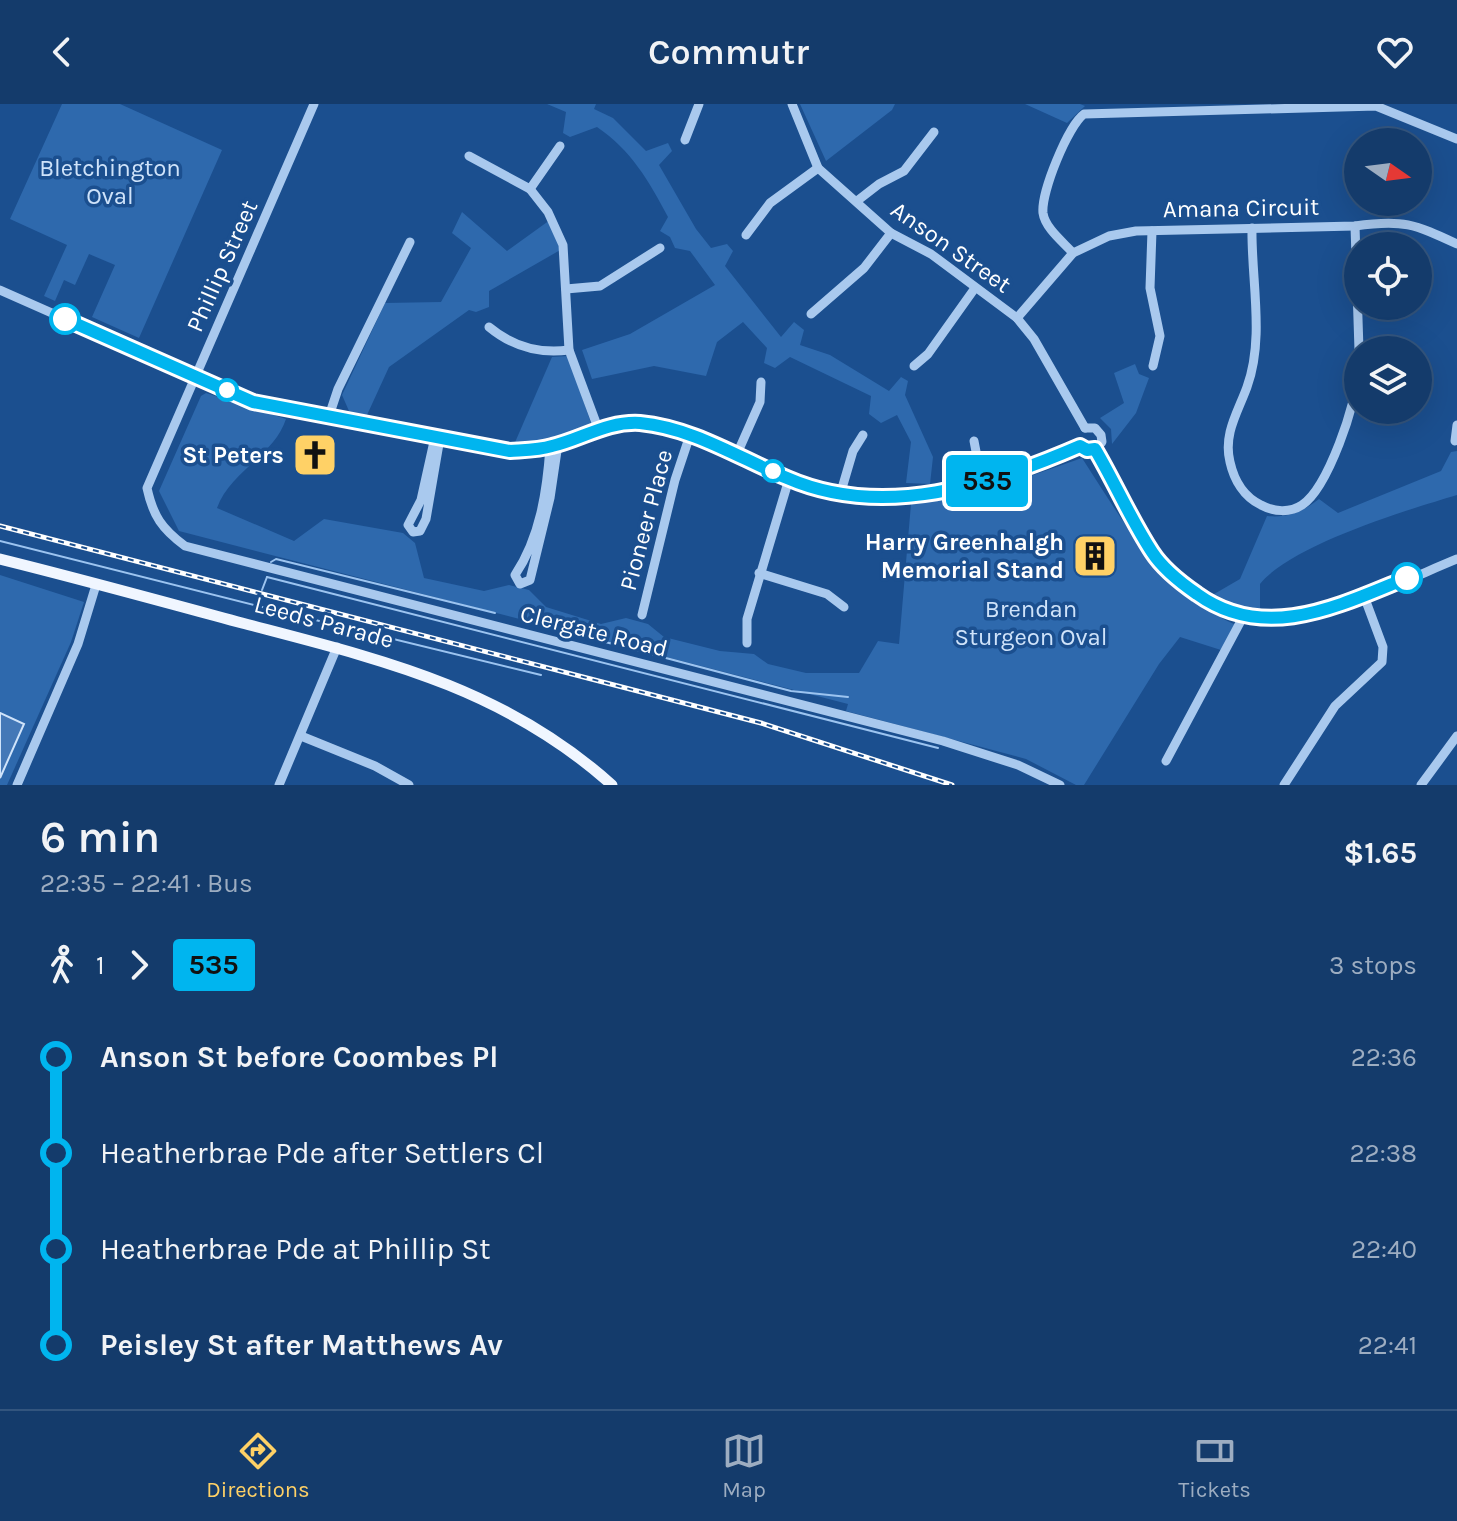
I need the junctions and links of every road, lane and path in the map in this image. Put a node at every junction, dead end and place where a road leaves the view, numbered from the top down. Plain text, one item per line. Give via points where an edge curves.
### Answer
1 (314, 104) edge
2 (699, 104) edge
3 (792, 104) edge
4 (934, 132) dead end
5 (1457, 139) edge
6 (685, 140) dead end
7 (560, 146) dead end
8 (469, 156) dead end
9 (818, 168) junction
10 (530, 189) junction
11 (857, 201) junction
12 (1355, 226) junction
13 (1252, 228) junction
14 (1152, 231) junction
15 (891, 233) junction
16 (746, 235) dead end
17 (410, 242) dead end
18 (1457, 244) edge
19 (660, 248) dead end
20 (1073, 253) junction
21 (975, 288) junction
22 (566, 289) junction
23 (0, 290) edge
24 (811, 314) dead end
25 (1017, 318) junction
26 (489, 327) dead end
27 (1359, 336) edge
28 (569, 350) junction
29 (914, 366) dead end
30 (1153, 366) dead end
31 (196, 376) junction
32 (761, 382) dead end
33 (329, 416) junction
34 (1345, 424) edge
35 (1457, 425) edge
36 (598, 428) junction
37 (1085, 428) junction
38 (690, 435) junction
39 (863, 435) dead end
40 (438, 438) junction
41 (974, 441) dead end
42 (1455, 441) dead end
43 (554, 446) junction
44 (1080, 446) junction
45 (1095, 449) junction
46 (737, 454) junction
47 (789, 479) junction
48 (982, 483) junction
49 (147, 488) joint
50 (840, 495) junction
51 (0, 559) edge
52 (1457, 560) edge
53 (759, 573) junction
54 (96, 585) junction
55 (1364, 596) junction
56 (844, 607) dead end
57 (642, 615) dead end
58 (1243, 617) junction
59 (747, 643) dead end
60 (337, 647) junction
61 (301, 736) junction
62 (1457, 736) edge
63 (1166, 761) dead end
64 (407, 784) edge
65 (17, 785) edge
66 (279, 785) edge
67 (612, 785) edge
68 (1060, 785) edge
69 (1284, 785) edge
70 (1421, 785) edge

1 - 31 street, Phillip Street
2 - 6 street
3 - 9 street, Anson Street
4 - 11 street via 904,171
5 - 20 street via 1376,106 1084,114 1073,125 1044,202 1045,220
7 - 10 street
8 - 10 street
9 - 11 street, Anson Street
9 - 16 street via 770,203
10 - 22 street via 563,245
11 - 15 street, Anson Street
12 - 13 street, Amana Circuit
12 - 18 street, Amana Circuit via 1404,222
12 - 27 street
13 - 14 street, Amana Circuit
13 - 34 street via 1253,366 1227,444 1233,473 1257,504 1288,511 1305,503 1320,482
14 - 20 street, Amana Circuit via 1109,236
14 - 30 street via 1152,307 1160,336
15 - 21 street, Anson Street via 931,254
15 - 24 street via 864,268
17 - 33 street
19 - 22 street via 600,286
20 - 25 street, Amana Circuit
21 - 25 street, Anson Street
21 - 29 street
22 - 28 street
23 - 31 street
25 - 37 street, Anson Street
26 - 28 street via 520,345 548,353
28 - 36 street
31 - 33 street via 253,402
31 - 49 street, Phillip Street
32 - 46 street via 760,402
33 - 40 street
35 - 42 street
36 - 38 street via 634,423
36 - 43 street
37 - 44 street via 1078,436
37 - 45 street via 1095,428 1101,435
38 - 46 street
38 - 57 street, Pioneer Place
39 - 50 street
40 - 40 street via 424,524 413,532 408,525 421,500
40 - 43 street via 510,451
41 - 48 street
43 - 43 street via 550,498 530,580 520,584 515,575 534,538
44 - 45 street
44 - 48 street
45 - 58 street via 1161,563 1212,605
46 - 47 street
47 - 50 street
47 - 53 street
48 - 50 street via 921,496
49 - 68 street, Clergate Road via 153,515 185,546 943,741
51 - 54 main road, Leeds Parade
52 - 55 street
53 - 56 street via 827,594
53 - 59 street via 747,619
54 - 60 main road, Leeds Parade
54 - 65 street via 78,644
55 - 58 street via 1292,619
55 - 69 street via 1383,647 1382,662 1335,706
58 - 63 street
60 - 61 street
60 - 67 main road, Leeds Parade via 423,673 490,701 567,748
61 - 64 street
61 - 66 street
62 - 70 street

